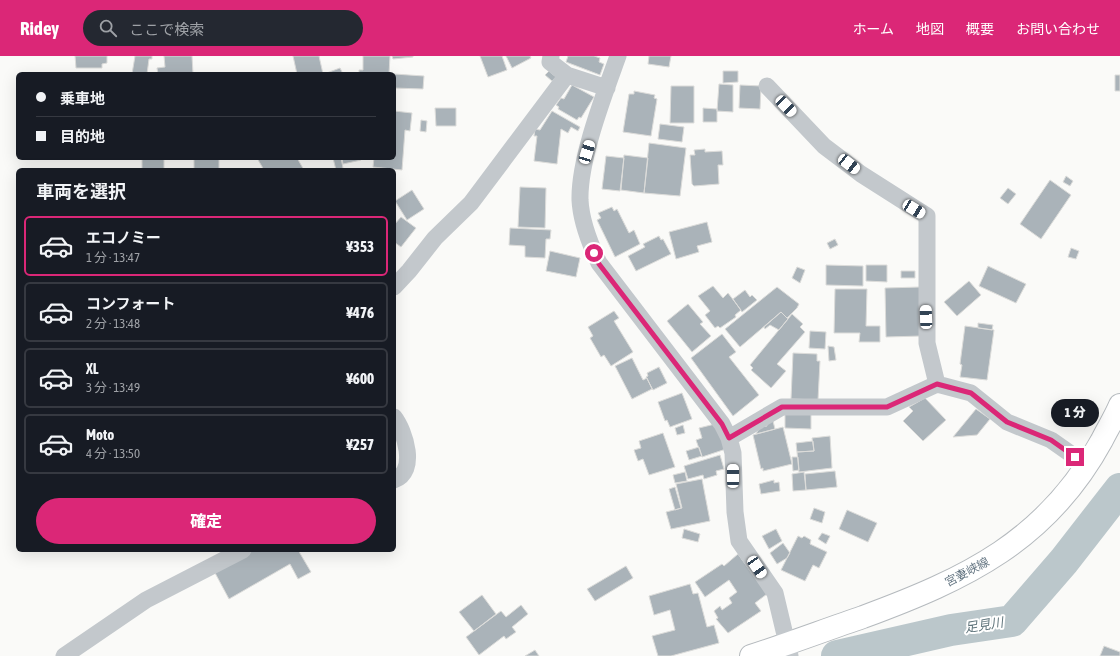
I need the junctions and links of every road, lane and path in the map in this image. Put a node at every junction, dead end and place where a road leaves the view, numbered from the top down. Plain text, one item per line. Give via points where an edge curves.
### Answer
1 (551, 56) edge
2 (618, 56) edge
3 (566, 75) junction
4 (767, 86) dead end
5 (607, 88) junction
6 (396, 285) edge
7 (937, 384) junction
8 (1120, 405) edge
9 (396, 422) edge
10 (729, 438) junction
11 (1088, 466) junction
12 (396, 480) edge
13 (239, 552) edge
14 (789, 652) edge
15 (64, 656) edge
16 (751, 656) edge

1 - 3 street via 550,62
2 - 5 street
3 - 5 street
3 - 6 street via 471,203 435,238
4 - 7 street via 824,146 861,174 927,216 927,343
5 - 10 street via 587,152 581,183 580,201 590,243 599,264 722,424
7 - 10 street via 887,407 782,407
7 - 11 street via 971,393 1007,422 1051,440
8 - 11 main road, 宮妻峡線
9 - 12 street via 407,448 408,465
10 - 14 street via 733,453 735,512 739,541 775,593
11 - 14 main road, 宮妻峡線 via 1044,518 998,555 965,575
13 - 15 street via 146,600
14 - 16 main road, 宮妻峡線

